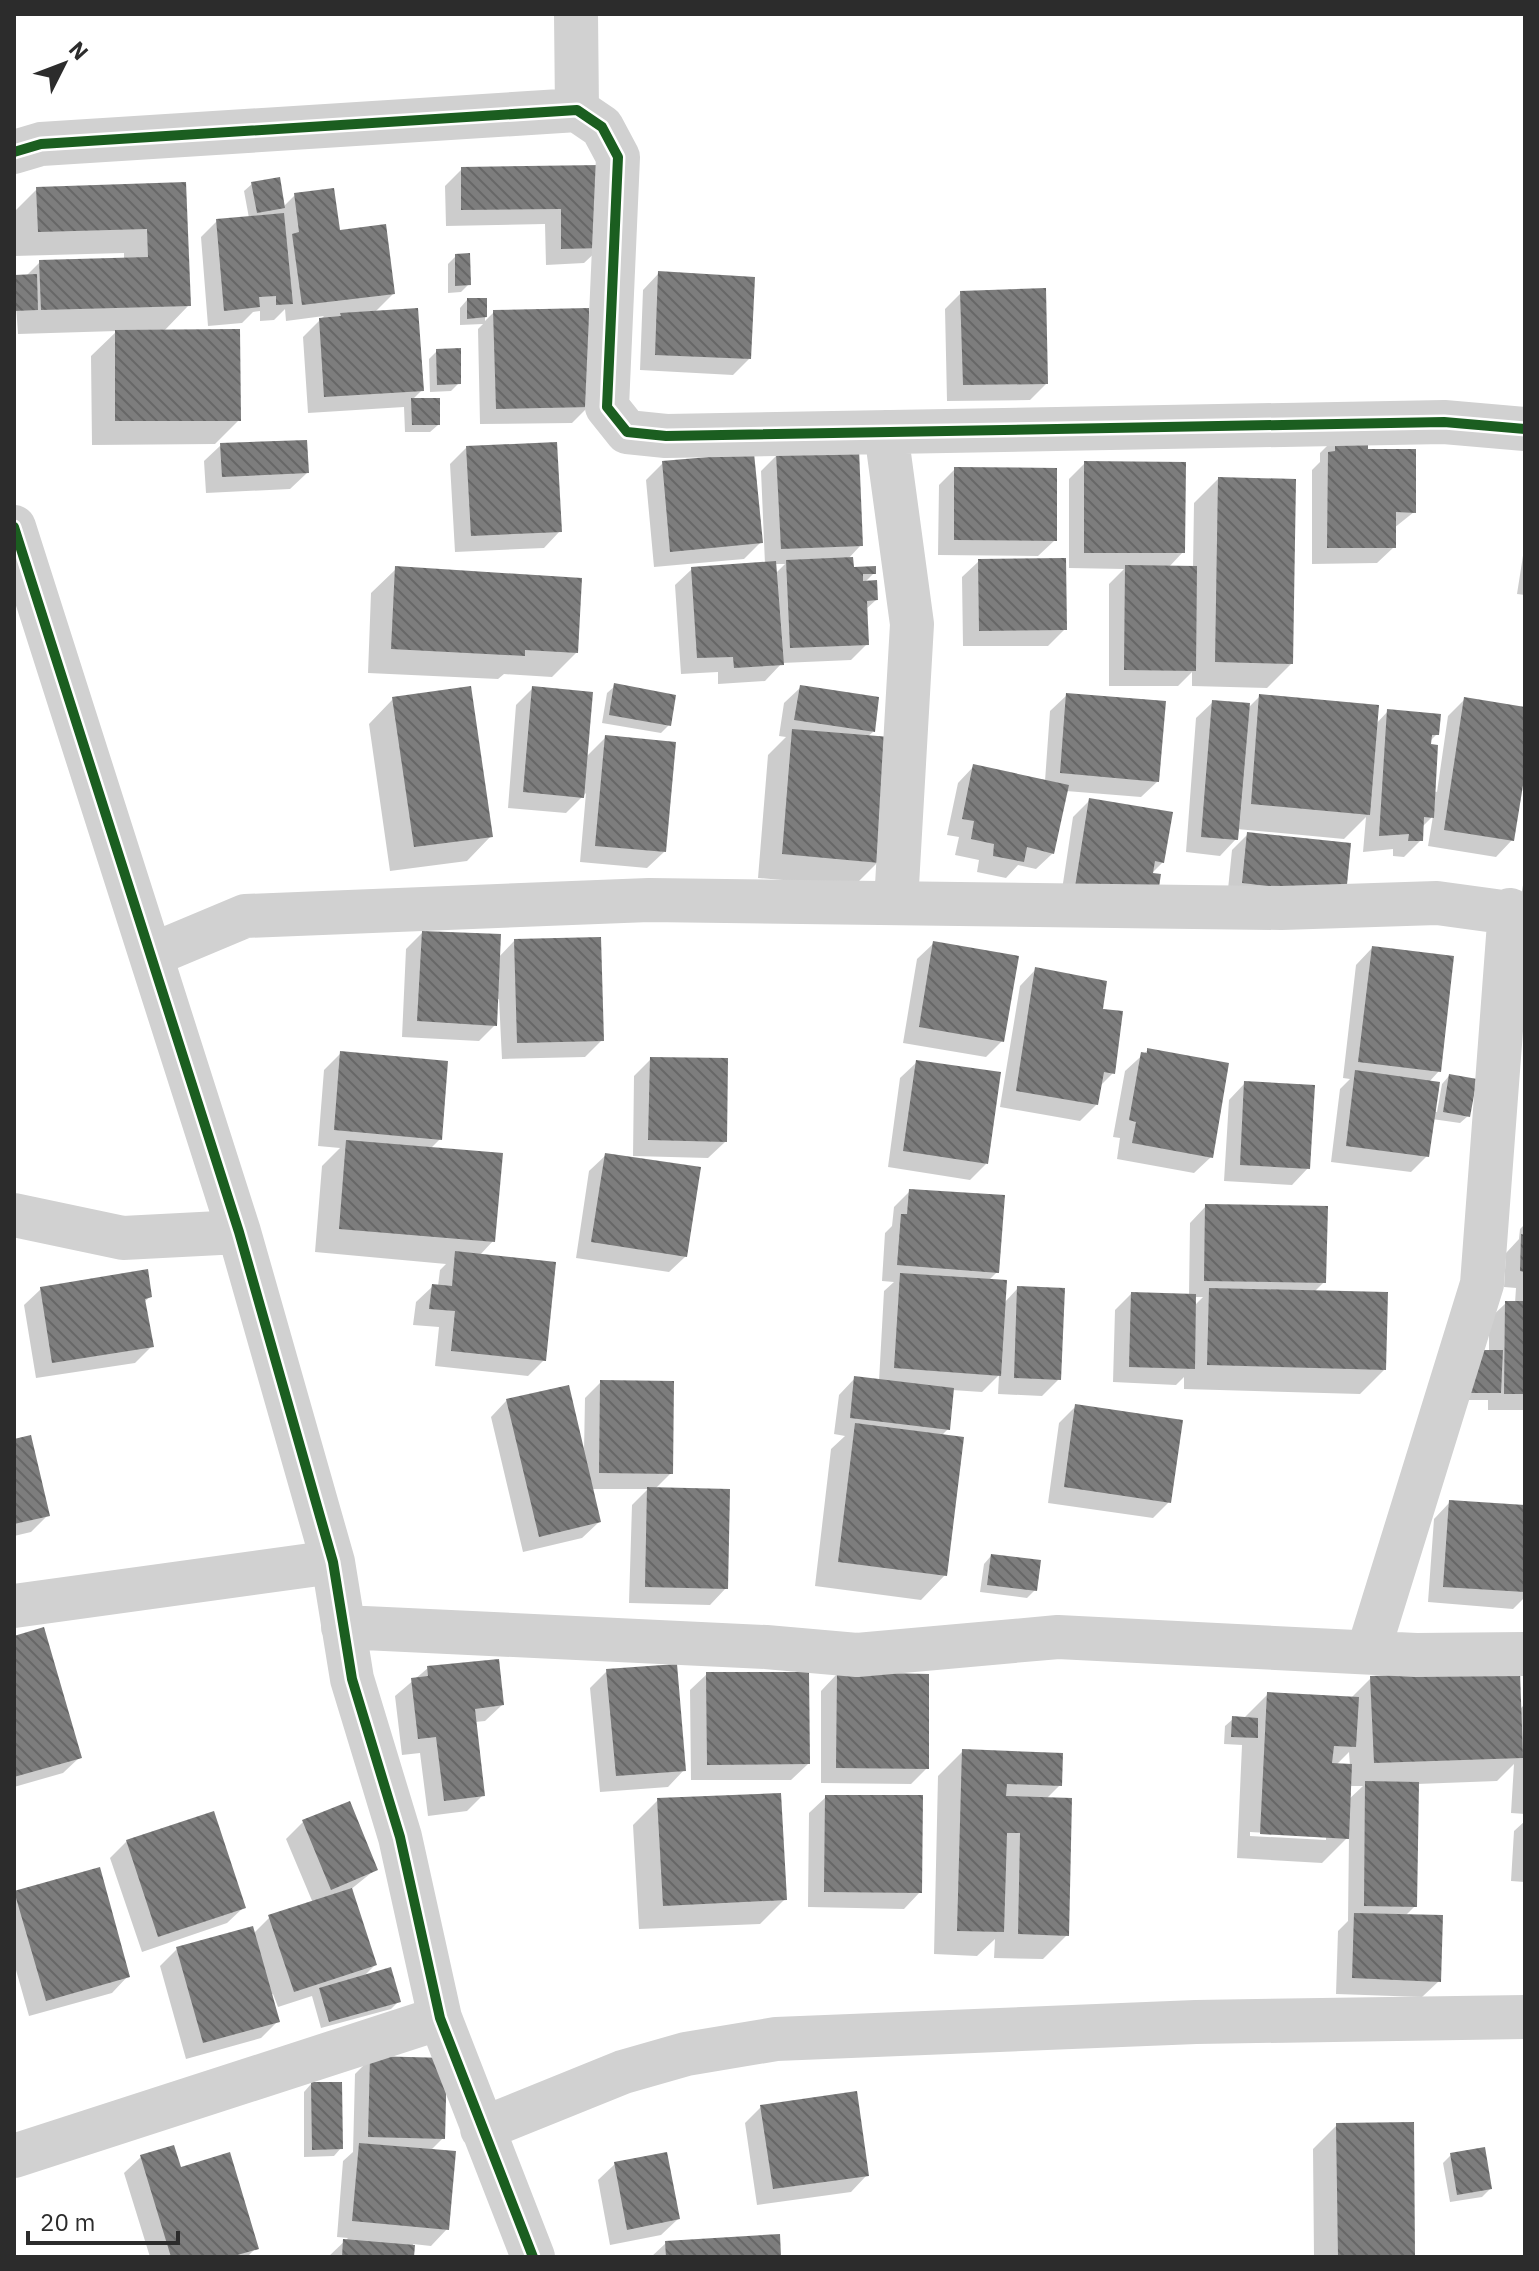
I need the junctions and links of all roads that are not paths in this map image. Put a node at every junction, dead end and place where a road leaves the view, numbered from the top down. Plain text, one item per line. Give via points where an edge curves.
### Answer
1 (576, 14) edge
2 (577, 110) junction
3 (14, 152) edge
4 (1525, 429) edge
5 (886, 432) junction
6 (14, 527) edge
7 (896, 903) junction
8 (1518, 912) edge
9 (152, 955) junction
10 (14, 1215) edge
11 (239, 1232) junction
12 (333, 1562) junction
13 (14, 1606) edge
14 (343, 1627) junction
15 (1368, 1652) junction
16 (1525, 1654) edge
17 (1525, 2017) edge
18 (440, 2018) junction
19 (482, 2129) junction
20 (14, 2156) edge
21 (533, 2257) edge

1 - 2 street
2 - 3 street via 57,143
2 - 5 street via 602,127 618,157 607,407 627,432
4 - 5 street via 1444,422
5 - 7 street via 912,624
6 - 9 street
7 - 8 street via 1281,908 1437,903
7 - 9 street via 649,900 297,912 245,916
8 - 15 street via 1482,1284
9 - 11 street
10 - 11 street via 123,1238
11 - 12 street
12 - 13 street
12 - 14 street
14 - 15 street via 857,1655 1058,1637
14 - 18 street via 352,1679 400,1837
15 - 16 street
17 - 19 street via 1181,2023 776,2039 686,2054 623,2072
18 - 19 street
18 - 20 street
19 - 21 street

